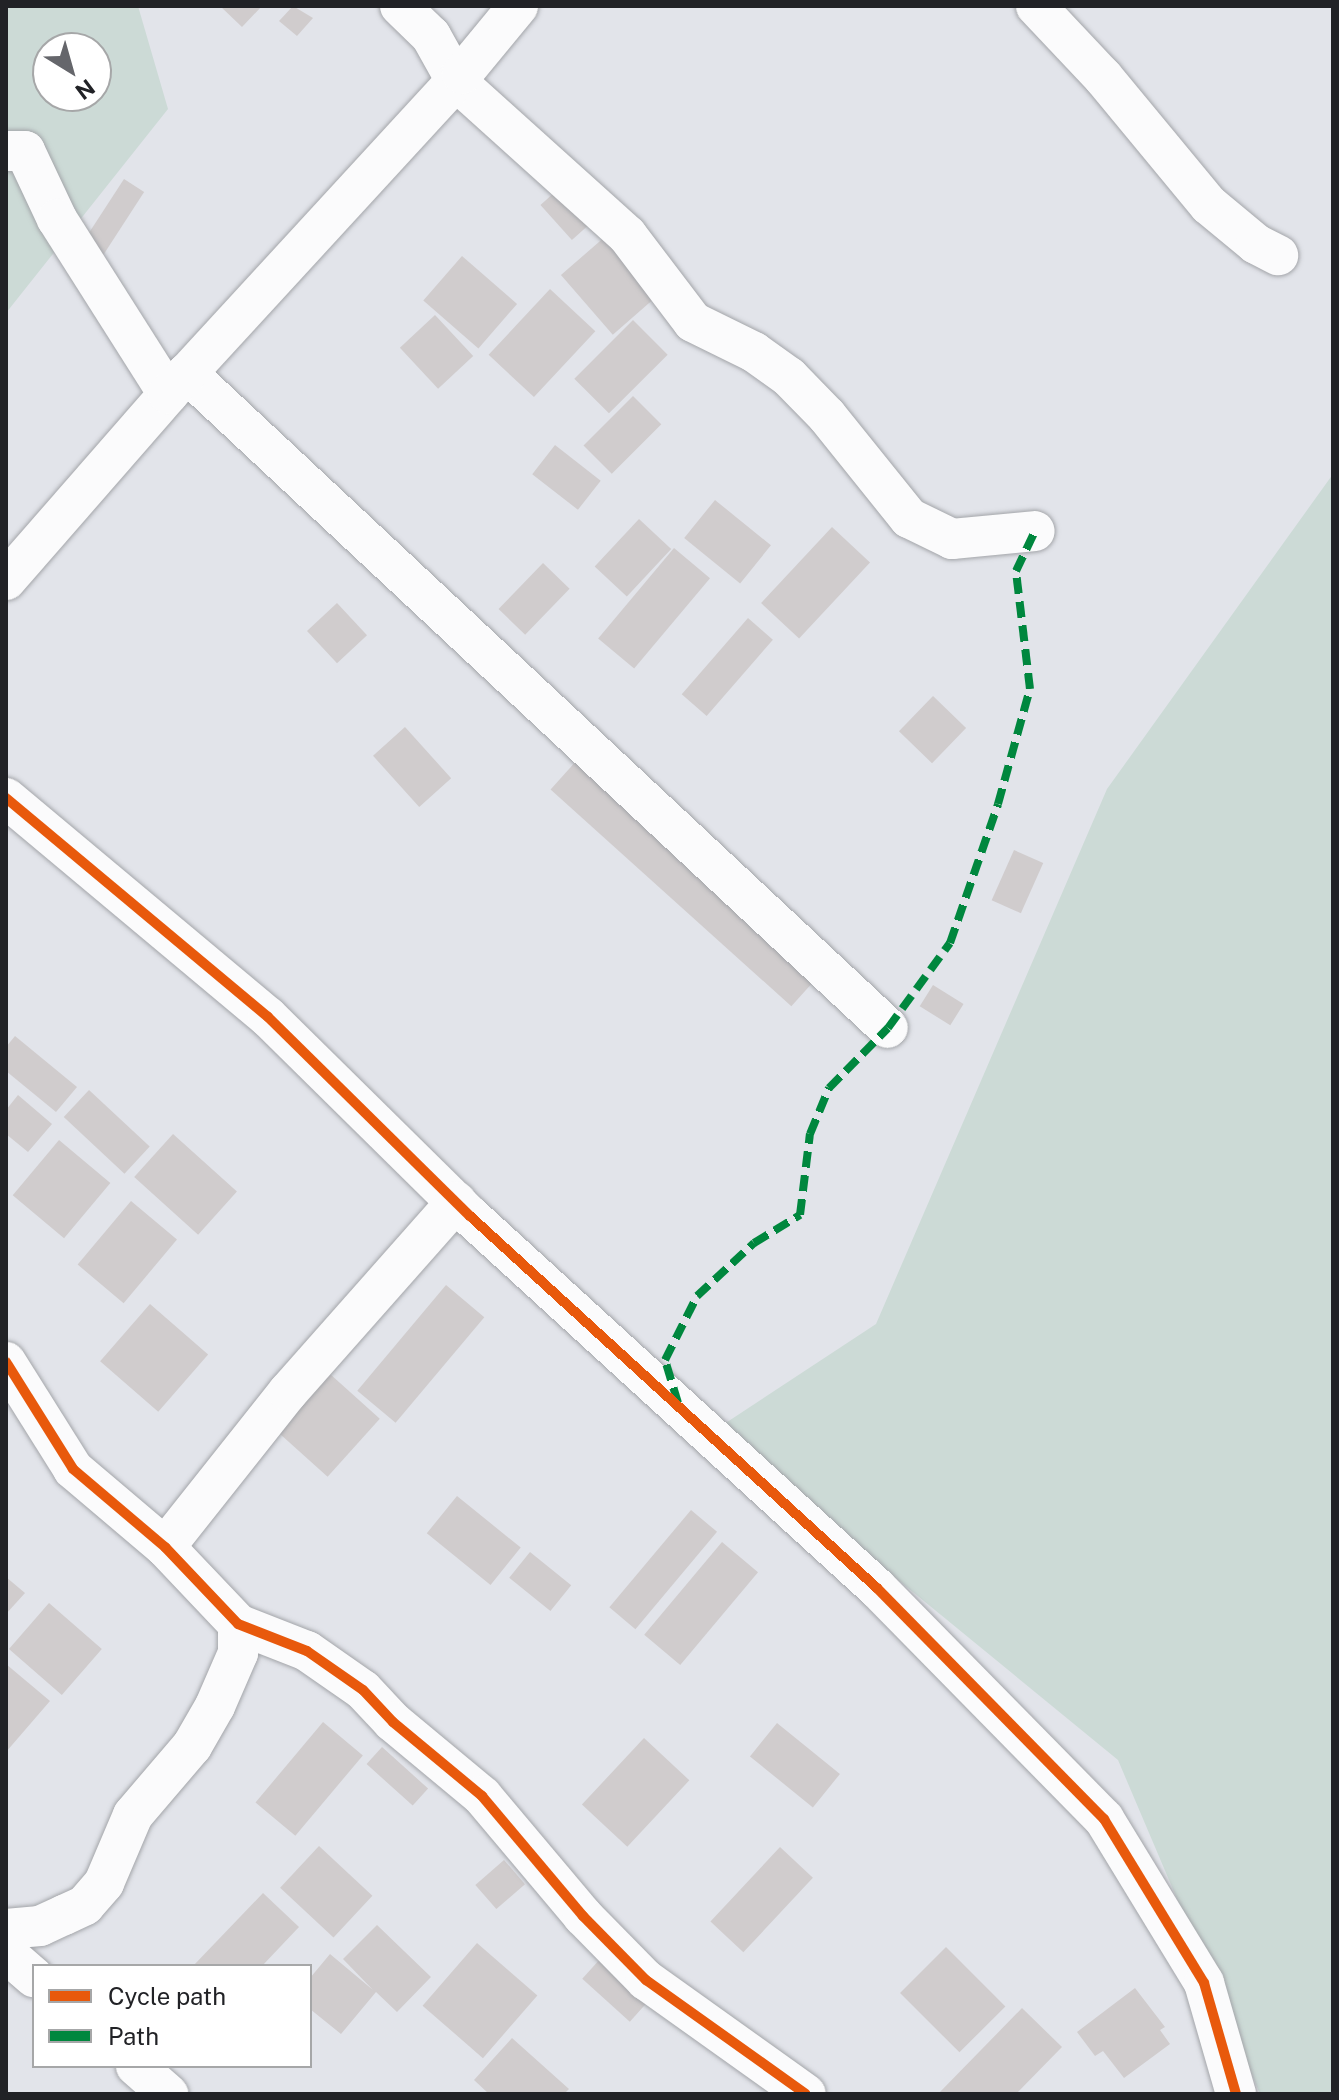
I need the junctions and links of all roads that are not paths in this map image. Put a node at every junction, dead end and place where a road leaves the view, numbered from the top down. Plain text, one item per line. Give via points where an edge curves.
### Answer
1 (400, 6) edge
2 (518, 6) edge
3 (1036, 6) edge
4 (456, 81) junction
5 (6, 151) edge
6 (1278, 255) dead end
7 (178, 383) junction
8 (1035, 531) dead end
9 (6, 580) edge
10 (6, 798) edge
11 (888, 1028) dead end
12 (456, 1202) junction
13 (6, 1362) edge
14 (165, 1547) junction
15 (238, 1624) junction
16 (6, 1929) edge
17 (6, 1953) edge
18 (32, 1975) edge
19 (138, 2068) edge
20 (168, 2094) edge
21 (806, 2094) edge
22 (1236, 2094) edge

1 - 4 street via 431,36
2 - 4 street
3 - 6 street via 1209,205 1256,244
4 - 7 street
4 - 8 street via 597,204 693,322 754,352 789,377 909,518 952,539
5 - 7 street via 25,151 57,219
7 - 9 street
7 - 11 street
10 - 12 street via 268,1017
12 - 14 street via 288,1392
12 - 22 street via 877,1588 1104,1819 1204,1983
13 - 14 street via 73,1469
14 - 15 street
15 - 16 street via 238,1653 215,1706 192,1746 133,1815 104,1883 85,1905 64,1915 40,1926
15 - 21 street via 307,1651 363,1690 482,1796 583,1916 646,1980
17 - 18 street
19 - 20 street

